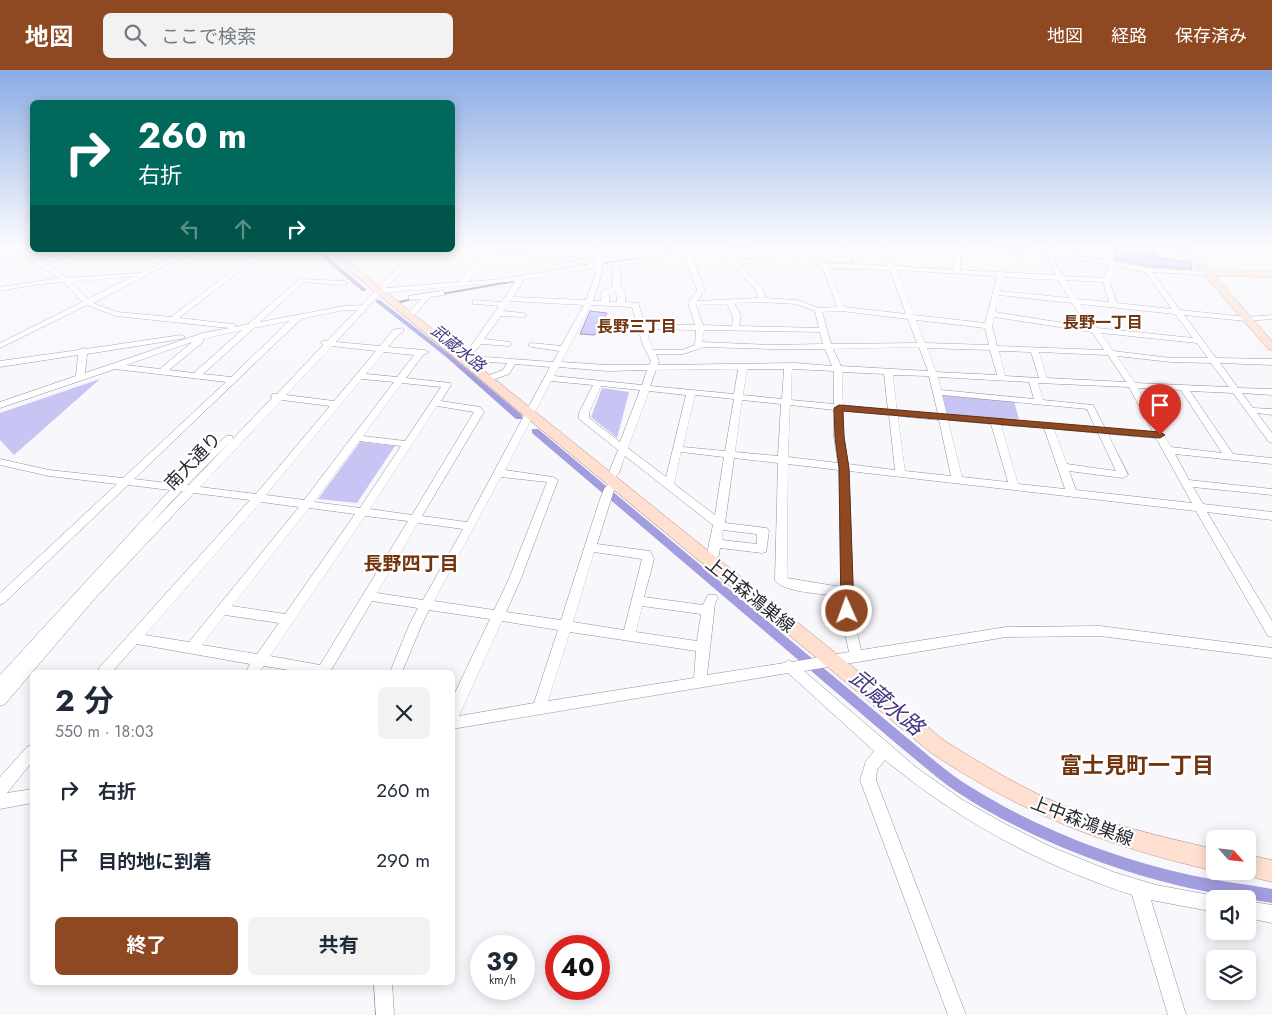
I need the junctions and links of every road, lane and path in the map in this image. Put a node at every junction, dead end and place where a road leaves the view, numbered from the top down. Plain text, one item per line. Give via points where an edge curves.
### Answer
1 (75, 290) edge
2 (112, 290) edge
3 (211, 290) edge
4 (291, 290) edge
5 (376, 290) edge
6 (378, 290) edge
7 (456, 290) edge
8 (513, 290) edge
9 (593, 290) edge
10 (613, 290) edge
11 (620, 290) edge
12 (700, 290) edge
13 (760, 290) edge
14 (834, 290) edge
15 (901, 290) edge
16 (1068, 290) edge
17 (1110, 290) edge
18 (1161, 290) edge
19 (1222, 290) edge
20 (998, 293) joint
21 (427, 296) junction
22 (412, 298) dead end
23 (762, 300) junction
24 (1074, 300) junction
25 (505, 301) junction
26 (729, 301) junction
27 (476, 302) dead end
28 (87, 303) junction
29 (692, 303) junction
30 (587, 304) junction
31 (605, 304) junction
32 (621, 304) junction
33 (1114, 305) junction
34 (360, 307) junction
35 (841, 309) junction
36 (818, 310) junction
37 (1177, 312) junction
38 (497, 313) junction
39 (992, 314) junction
40 (523, 315) dead end
41 (409, 316) junction
42 (298, 317) junction
43 (911, 317) junction
44 (1272, 317) edge
45 (172, 320) junction
46 (1246, 320) junction
47 (251, 326) junction
48 (607, 326) dead end
49 (641, 326) junction
50 (988, 326) junction
51 (238, 328) junction
52 (700, 329) junction
53 (400, 330) dead end
54 (735, 330) junction
55 (824, 330) junction
56 (1095, 330) junction
57 (198, 337) junction
58 (478, 341) junction
59 (1198, 341) junction
60 (326, 343) junction
61 (507, 344) dead end
62 (698, 344) junction
63 (922, 344) junction
64 (532, 345) dead end
65 (828, 345) junction
66 (0, 346) edge
67 (787, 346) junction
68 (1272, 347) edge
69 (993, 348) junction
70 (382, 349) junction
71 (564, 349) junction
72 (83, 350) junction
73 (1034, 350) junction
74 (651, 352) junction
75 (1111, 353) junction
76 (0, 356) edge
77 (464, 358) junction
78 (22, 359) junction
79 (1211, 361) junction
80 (512, 362) junction
81 (1272, 362) edge
82 (0, 364) edge
83 (112, 366) junction
84 (555, 366) junction
85 (651, 366) junction
86 (743, 367) junction
87 (792, 367) junction
88 (838, 369) junction
89 (161, 372) junction
90 (888, 372) junction
91 (934, 374) junction
92 (196, 376) junction
93 (360, 376) junction
94 (80, 377) junction
95 (549, 378) junction
96 (487, 379) junction
97 (1002, 379) junction
98 (233, 380) junction
99 (401, 380) junction
100 (1033, 380) junction
101 (1044, 381) junction
102 (598, 382) junction
103 (1133, 386) junction
104 (644, 387) junction
105 (1184, 388) junction
106 (1234, 390) junction
107 (691, 392) junction
108 (937, 392) junction
109 (1272, 392) edge
110 (275, 396) junction
111 (738, 397) junction
112 (786, 402) junction
113 (434, 403) junction
114 (1040, 403) junction
115 (335, 404) junction
116 (0, 405) edge
117 (839, 408) junction
118 (1250, 410) junction
119 (1272, 412) edge
120 (894, 413) junction
121 (530, 415) junction
122 (943, 417) junction
123 (995, 420) junction
124 (1048, 425) junction
125 (1101, 429) junction
126 (1160, 435) junction
127 (357, 438) junction
128 (1271, 439) edge
129 (407, 444) junction
130 (621, 449) junction
131 (678, 449) junction
132 (1168, 450) junction
133 (729, 455) junction
134 (1230, 457) junction
135 (783, 460) junction
136 (1272, 461) edge
137 (0, 462) edge
138 (1063, 467) junction
139 (844, 468) junction
140 (500, 473) junction
141 (900, 473) junction
142 (956, 479) junction
143 (125, 481) junction
144 (611, 483) junction
145 (1186, 483) junction
146 (669, 484) junction
147 (1014, 486) junction
148 (178, 487) junction
149 (191, 489) junction
150 (1272, 492) edge
151 (1072, 493) junction
152 (258, 498) junction
153 (307, 504) junction
154 (1199, 507) junction
155 (363, 511) junction
156 (1272, 516) edge
157 (414, 518) junction
158 (719, 525) junction
159 (470, 526) junction
160 (715, 543) junction
161 (590, 547) junction
162 (709, 561) junction
163 (847, 592) junction
164 (368, 596) junction
165 (0, 600) edge
166 (637, 601) junction
167 (426, 604) junction
168 (222, 610) junction
169 (498, 616) junction
170 (288, 619) junction
171 (565, 626) junction
172 (1272, 632) edge
173 (629, 635) junction
174 (134, 638) junction
175 (704, 647) junction
176 (192, 648) junction
177 (1272, 653) edge
178 (856, 655) junction
179 (261, 659) junction
180 (824, 661) junction
181 (794, 666) junction
182 (106, 670) edge
183 (253, 670) edge
184 (314, 670) edge
185 (325, 670) edge
186 (397, 670) edge
187 (701, 682) junction
188 (0, 684) edge
189 (0, 700) edge
190 (455, 709) edge
191 (539, 709) junction
192 (455, 722) edge
193 (886, 750) junction
194 (30, 754) edge
195 (0, 792) edge
196 (30, 796) edge
197 (0, 802) edge
198 (1206, 858) edge
199 (1256, 867) edge
200 (1272, 870) edge
201 (1139, 889) junction
202 (1206, 901) edge
203 (1256, 911) edge
204 (1272, 914) edge
205 (384, 985) edge
206 (384, 1015) edge
207 (957, 1015) edge
208 (1177, 1015) edge

1 - 28 street
2 - 28 street
3 - 45 street
4 - 47 street
5 - 34 street, 南大通り
6 - 41 main road, 上中森鴻巣線
7 - 21 street
8 - 25 street
9 - 30 street
10 - 31 street via 605,293
11 - 32 street
12 - 29 street
13 - 23 street
14 - 35 street
15 - 43 street
16 - 24 street
17 - 33 street
18 - 37 street
19 - 46 main road
20 - 24 street
20 - 39 street
21 - 22 street
21 - 41 street
23 - 26 street
23 - 36 street via 797,302
24 - 33 street
24 - 56 street
25 - 27 street
25 - 30 street
25 - 38 street
26 - 29 street
26 - 54 street via 737,316
28 - 45 street via 116,314
28 - 66 street
29 - 52 street
30 - 31 street
30 - 71 street
31 - 32 street
32 - 49 street via 635,305
33 - 37 street
34 - 42 street
34 - 60 street, 南大通り
35 - 36 street
35 - 43 street
36 - 55 street
37 - 46 street
37 - 59 street
38 - 40 street
38 - 58 street
39 - 50 street
39 - 56 street
41 - 77 main road, 上中森鴻巣線
42 - 47 street
42 - 98 street
43 - 50 street
43 - 63 street
44 - 46 street
45 - 51 street
46 - 68 main road
47 - 51 street
47 - 92 street
48 - 49 street
49 - 52 street
49 - 74 street
50 - 69 street
51 - 57 street
52 - 54 street
52 - 62 street
53 - 70 street
54 - 55 street
55 - 65 street
56 - 59 street
56 - 75 street
57 - 72 street
57 - 83 street
57 - 89 street via 200,339
58 - 61 street
58 - 77 street
59 - 79 street
60 - 70 street
60 - 110 street, 南大通り
62 - 67 street
62 - 74 street via 700,346 683,352
63 - 65 street
63 - 69 street
63 - 91 street
64 - 71 street
65 - 67 street
65 - 88 street
67 - 87 street
69 - 73 street
69 - 97 street
70 - 93 street
70 - 99 street via 423,353
71 - 84 street
72 - 78 street
72 - 94 street
73 - 75 street
73 - 101 street
74 - 85 street via 655,361
75 - 79 street
75 - 103 street
76 - 78 street
77 - 80 street
77 - 96 main road, 上中森鴻巣線
78 - 82 street
79 - 81 street
79 - 106 street
80 - 84 street
80 - 96 street via 506,372
83 - 89 street
83 - 94 street
84 - 85 street
84 - 95 street
85 - 86 street
85 - 104 street
86 - 87 street
86 - 111 street
87 - 88 street
87 - 112 street
88 - 90 street
88 - 117 street
89 - 92 street
90 - 91 street
90 - 120 street
91 - 97 street
91 - 108 street
92 - 98 street
93 - 99 street
93 - 115 street
94 - 116 street
95 - 102 street
95 - 121 street
96 - 121 main road, 上中森鴻巣線
97 - 100 street
98 - 143 street
99 - 113 street via 447,385
99 - 127 street
100 - 101 street
100 - 114 street
101 - 103 street
102 - 104 street
102 - 130 street via 584,419
103 - 105 street
103 - 126 street
104 - 107 street
104 - 130 street
105 - 106 street
105 - 134 street
106 - 109 street
106 - 118 street
107 - 111 street
107 - 131 street
108 - 114 street
108 - 122 street
110 - 115 street
110 - 148 street, 南大通り
110 - 149 street, 南大通り
111 - 112 street
111 - 133 street
112 - 117 street
112 - 135 street
113 - 129 street
113 - 157 street via 477,409 479,412
114 - 125 street via 1090,407
115 - 152 street
117 - 120 street
117 - 139 street
118 - 119 street
118 - 128 street
120 - 122 street
120 - 141 street
121 - 140 street
121 - 144 main road, 上中森鴻巣線
122 - 123 street
122 - 142 street
123 - 124 street
123 - 147 street
124 - 125 street
124 - 138 street
125 - 126 street
125 - 138 street via 1123,475
126 - 132 street
127 - 129 street
127 - 153 street
129 - 155 street
130 - 144 street
130 - 146 street
131 - 133 street
131 - 146 street
132 - 134 street
132 - 145 street
133 - 135 street
133 - 158 street
134 - 136 street
135 - 139 street
135 - 163 street via 781,580 787,584
137 - 143 street via 49,473
138 - 151 street
139 - 141 street
139 - 163 street
140 - 159 street
140 - 169 street via 553,480
141 - 142 street
142 - 147 street
143 - 148 street
143 - 165 street
144 - 161 street
144 - 162 main road, 上中森鴻巣線
145 - 150 street
145 - 154 street
146 - 158 street
147 - 151 street
148 - 149 street
148 - 188 street, 南大通り
149 - 152 street
149 - 189 street, 南大通り via 93,593
151 - 154 street
152 - 153 street
152 - 174 street
153 - 155 street
153 - 168 street
154 - 156 street
154 - 172 street
155 - 157 street
155 - 170 street
157 - 159 street
157 - 164 street
158 - 160 street
158 - 160 street via 763,531 762,549
159 - 167 street
160 - 162 street
161 - 166 street via 646,554 648,559
161 - 171 street
162 - 180 main road, 上中森鴻巣線
163 - 178 street via 848,630
164 - 167 street
164 - 185 street
166 - 173 street
166 - 175 street via 710,604
167 - 169 street
167 - 186 street
168 - 170 street
168 - 176 street
169 - 171 street
169 - 190 street
170 - 179 street
171 - 173 street
171 - 191 street
173 - 175 street
174 - 176 street
174 - 182 street
175 - 187 street
176 - 179 street
177 - 178 street via 1161,637 1059,630 984,635
178 - 180 street
179 - 183 street
179 - 184 street
180 - 181 street
180 - 198 main road, 上中森鴻巣線 via 938,747 1013,793 1102,832
181 - 187 street
181 - 193 street
187 - 191 street
191 - 192 street
193 - 201 street via 955,803 1009,836 1061,860
193 - 207 street via 871,764 868,780
194 - 195 street
196 - 197 street
199 - 200 main road
201 - 202 street
201 - 208 street
203 - 204 street
205 - 206 street

